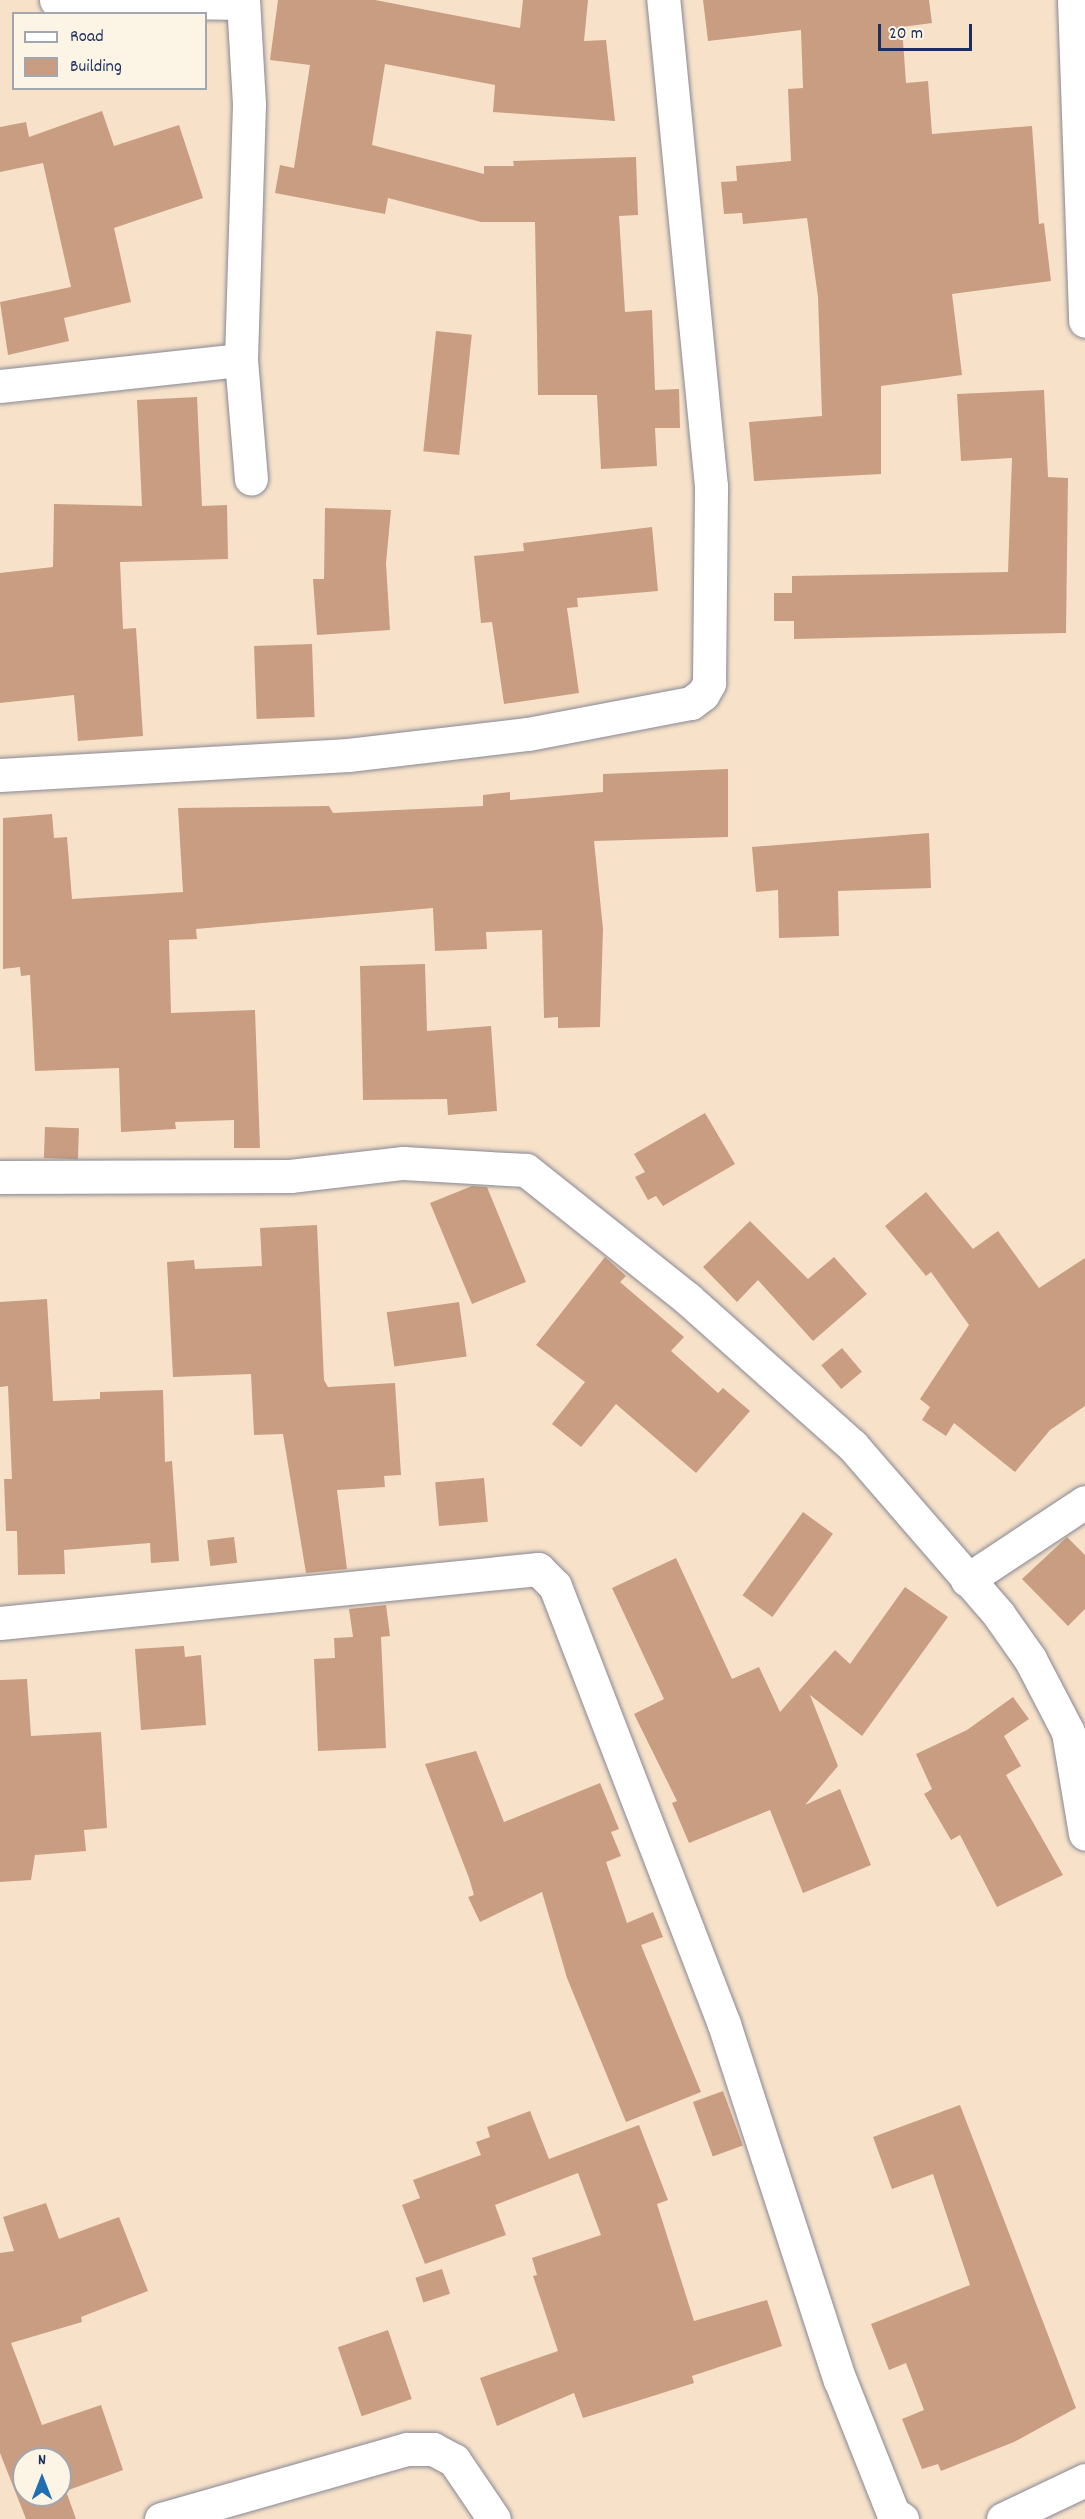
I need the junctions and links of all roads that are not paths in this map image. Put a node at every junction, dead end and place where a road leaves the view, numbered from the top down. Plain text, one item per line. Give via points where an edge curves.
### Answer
1 (56, 0) edge
2 (663, 0) edge
3 (1074, 0) edge
4 (242, 2) edge
5 (1085, 321) edge
6 (241, 360) junction
7 (0, 386) edge
8 (251, 479) dead end
9 (0, 775) edge
10 (0, 1177) edge
11 (1085, 1502) edge
12 (967, 1580) junction
13 (0, 1623) edge
14 (1085, 1834) edge
15 (1085, 2480) edge
16 (893, 2517) edge
17 (161, 2519) edge
18 (494, 2519) edge
19 (1003, 2519) edge

1 - 4 street
2 - 9 street via 711,486 710,683 703,694 691,703 540,732 393,750
3 - 5 street
4 - 6 street via 249,104
6 - 7 street
6 - 8 street
10 - 12 street via 290,1176 403,1163 526,1170 688,1299 852,1445
11 - 12 street
12 - 14 street via 1030,1659 1068,1732
13 - 16 street via 538,1569 555,1586 723,2024 780,2208
15 - 19 street
17 - 18 street via 407,2449 433,2449 454,2460

